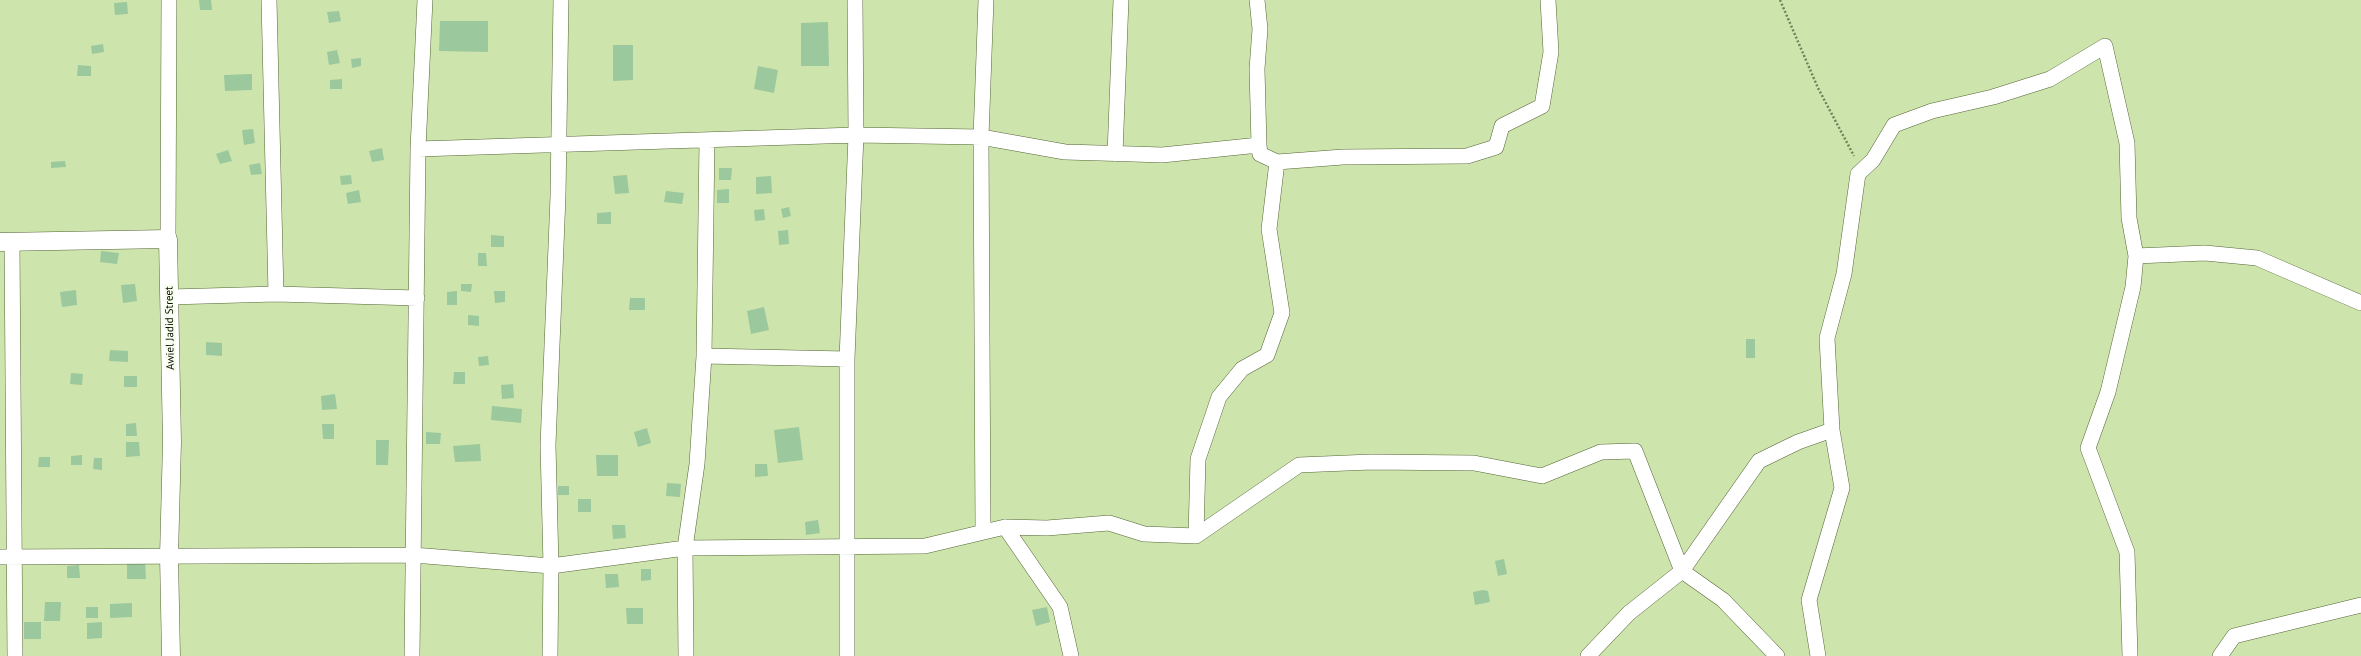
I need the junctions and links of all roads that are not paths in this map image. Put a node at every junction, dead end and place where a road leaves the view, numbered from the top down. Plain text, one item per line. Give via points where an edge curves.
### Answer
1 (169, 0) edge
2 (269, 0) edge
3 (424, 0) edge
4 (561, 0) edge
5 (855, 0) edge
6 (986, 0) edge
7 (1121, 0) edge
8 (1257, 0) edge
9 (1548, 0) edge
10 (856, 134) junction
11 (980, 137) junction
12 (707, 140) junction
13 (558, 144) junction
14 (1259, 145) junction
15 (418, 149) junction
16 (1115, 154) junction
17 (1277, 162) junction
18 (168, 239) junction
19 (6, 242) edge
20 (2136, 256) junction
21 (276, 294) junction
22 (170, 297) junction
23 (417, 298) junction
24 (2361, 303) edge
25 (704, 356) junction
26 (847, 360) junction
27 (1832, 430) junction
28 (1005, 527) junction
29 (983, 531) junction
30 (1196, 536) junction
31 (846, 546) junction
32 (685, 548) junction
33 (412, 555) junction
34 (169, 556) junction
35 (7, 557) edge
36 (551, 566) junction
37 (1682, 571) junction
38 (2361, 604) edge
39 (15, 656) edge
40 (171, 656) edge
41 (412, 656) edge
42 (550, 656) edge
43 (686, 656) edge
44 (847, 656) edge
45 (1071, 656) edge
46 (1588, 656) edge
47 (1776, 656) edge
48 (1818, 656) edge
49 (2130, 656) edge
50 (2220, 656) edge

1 - 18 street, Awiel Jadid Street
2 - 21 street
3 - 15 street
4 - 13 street
5 - 10 street
6 - 11 street
7 - 16 street
8 - 14 street via 1260,29 1257,69
9 - 17 street via 1551,52 1542,106 1502,126 1496,147 1467,156 1343,157
10 - 11 street
10 - 12 street
10 - 26 street
11 - 16 street via 1065,152
11 - 29 street
12 - 13 street
12 - 25 street
13 - 15 street
13 - 36 street via 548,444
14 - 16 street via 1162,155
14 - 17 street via 1260,154
15 - 23 street
17 - 30 street via 1269,229 1282,313 1267,355 1242,369 1219,398 1198,459
18 - 19 street
18 - 22 street, Awiel Jadid Street
19 - 35 street
20 - 24 street via 2205,252 2257,258
20 - 27 street via 2129,218 2127,143 2105,46 2050,79 1932,111 1894,125 1874,160 1858,174 1844,274 1827,338
20 - 49 street via 2133,287 2108,392 2088,448 2127,552
21 - 22 street
21 - 23 street
22 - 34 street, Awiel Jadid Street via 172,442
23 - 33 street
25 - 26 street
25 - 32 street via 698,464
26 - 31 street
27 - 37 street via 1798,442 1759,461
27 - 48 street via 1842,488 1809,600
28 - 29 street
28 - 30 street via 1047,528 1109,523 1144,534
28 - 45 street via 1060,607
29 - 31 street via 925,546
30 - 37 street via 1298,465 1371,462 1474,463 1542,476 1602,452 1635,451
31 - 32 street
31 - 44 street
32 - 36 street
32 - 43 street
33 - 34 street
33 - 36 street
33 - 41 street
34 - 35 street
34 - 40 street, Awiel Jadid Street
35 - 39 street
36 - 42 street
37 - 46 street via 1629,613
37 - 47 street via 1723,600
38 - 50 street via 2234,636

